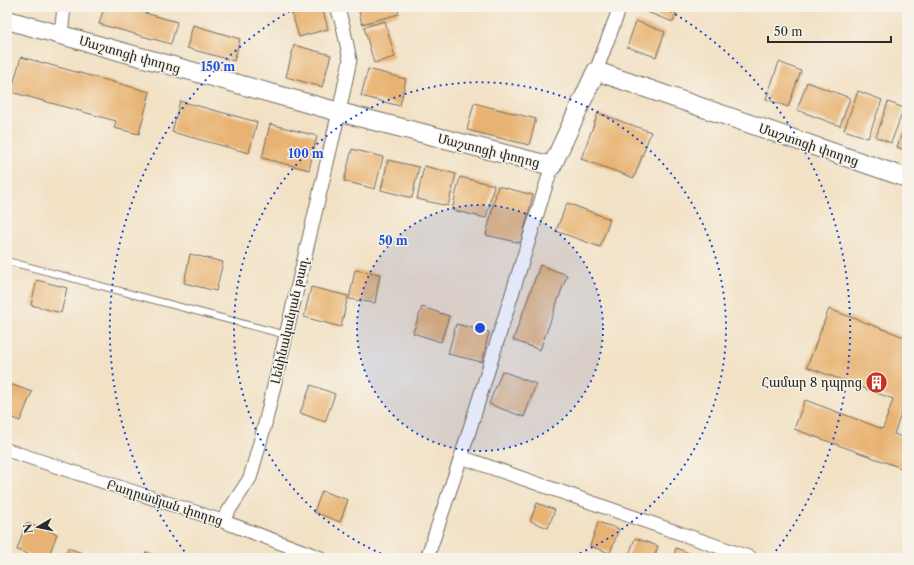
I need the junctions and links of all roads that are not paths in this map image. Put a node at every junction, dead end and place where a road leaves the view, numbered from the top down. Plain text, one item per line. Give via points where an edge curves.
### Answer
1 (64, 7) edge
2 (337, 7) edge
3 (620, 7) edge
4 (7, 20) edge
5 (61, 34) junction
6 (596, 70) junction
7 (339, 112) junction
8 (552, 166) junction
9 (907, 178) edge
10 (7, 261) edge
11 (286, 335) junction
12 (7, 450) edge
13 (461, 456) junction
14 (222, 521) junction
15 (321, 558) edge
16 (427, 558) edge
17 (751, 558) edge

1 - 5 street
2 - 7 street, Լենինականյան թաղ. via 350,60
3 - 6 street
4 - 5 main road, Մաշտոցի փողոց
5 - 7 main road, Մաշտոցի փողոց
6 - 8 main road, Մաշտոցի փողոց
6 - 9 main road, Մաշտոցի փողոց
7 - 8 main road, Մաշտոցի փողոց
7 - 11 street, Լենինականյան թաղ.
8 - 13 street
10 - 11 lane
11 - 14 street, Լենինականյան թաղ. via 250,478
12 - 14 street, Բաղրամյան փողոց
13 - 16 street
13 - 17 street
14 - 15 street, Բաղրամյան փողոց

